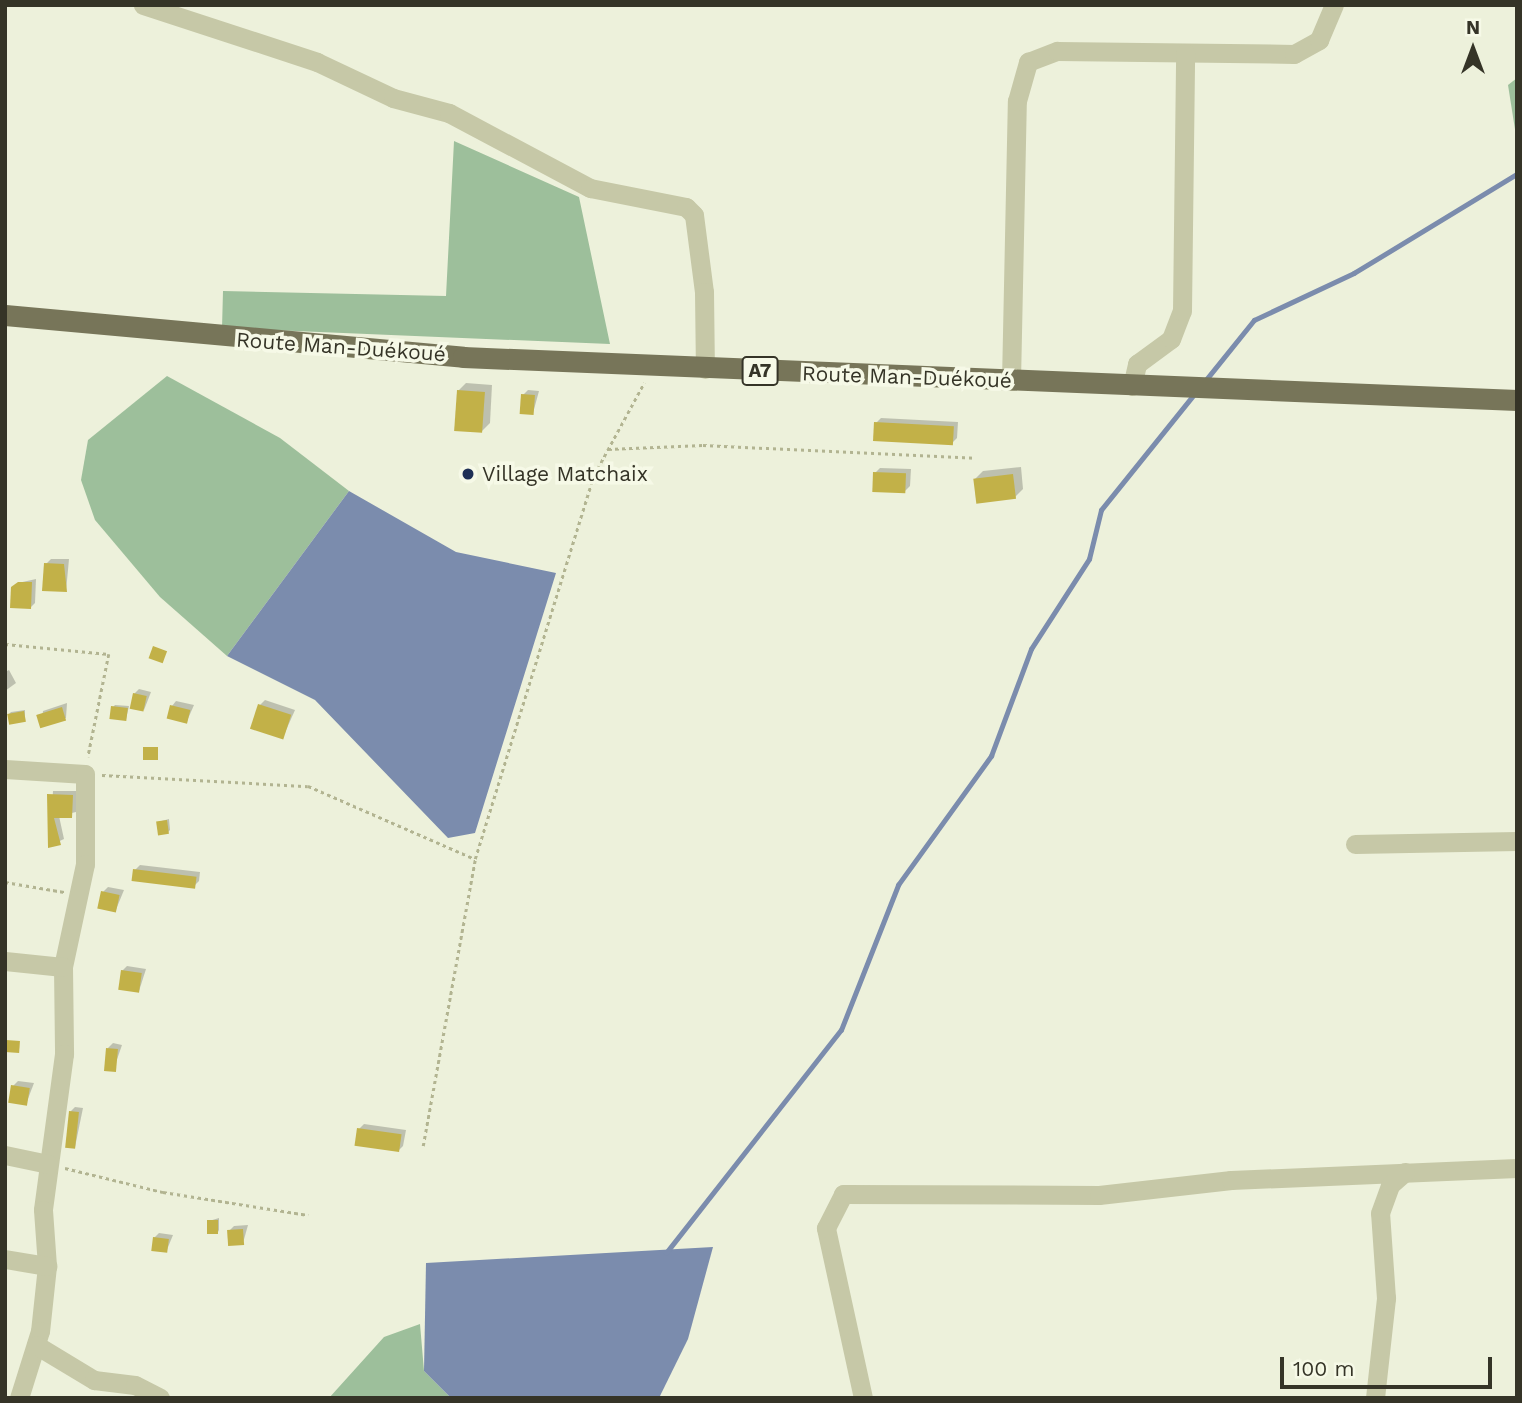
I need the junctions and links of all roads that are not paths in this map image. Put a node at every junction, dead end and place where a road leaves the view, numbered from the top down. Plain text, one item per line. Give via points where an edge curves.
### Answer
1 (143, 5) edge
2 (1334, 5) edge
3 (1185, 53) junction
4 (5, 315) edge
5 (705, 369) junction
6 (1011, 381) junction
7 (1132, 386) junction
8 (1517, 400) edge
9 (5, 769) edge
10 (1517, 841) edge
11 (1355, 844) dead end
12 (5, 961) edge
13 (63, 967) junction
14 (5, 1155) edge
15 (48, 1164) junction
16 (1517, 1168) edge
17 (1405, 1172) junction
18 (5, 1259) edge
19 (47, 1266) junction
20 (36, 1345) junction
21 (19, 1398) edge
22 (160, 1398) edge
23 (863, 1398) edge
24 (1375, 1398) edge

1 - 5 street via 317,62 393,98 449,113 590,188 686,207 694,215 704,292
2 - 3 street via 1319,40 1298,53
3 - 6 street via 1057,51 1037,56 1024,68 1017,101
3 - 7 street via 1182,311 1171,339 1137,364
4 - 5 main road, Route Man-Duékoué / A7 via 329,348
5 - 6 main road, Route Man-Duékoué / A7
6 - 7 main road, Route Man-Duékoué / A7
7 - 8 main road, Route Man-Duékoué / A7
9 - 13 street via 85,774 79,894
10 - 11 street
12 - 13 street
13 - 15 street via 64,1054
14 - 15 street
15 - 19 street
16 - 17 street
17 - 23 street via 1231,1180 1099,1195 843,1195 826,1228
17 - 24 street via 1390,1185 1380,1213 1386,1297
18 - 19 street
19 - 20 street
20 - 21 street
20 - 22 street via 94,1380 135,1385

